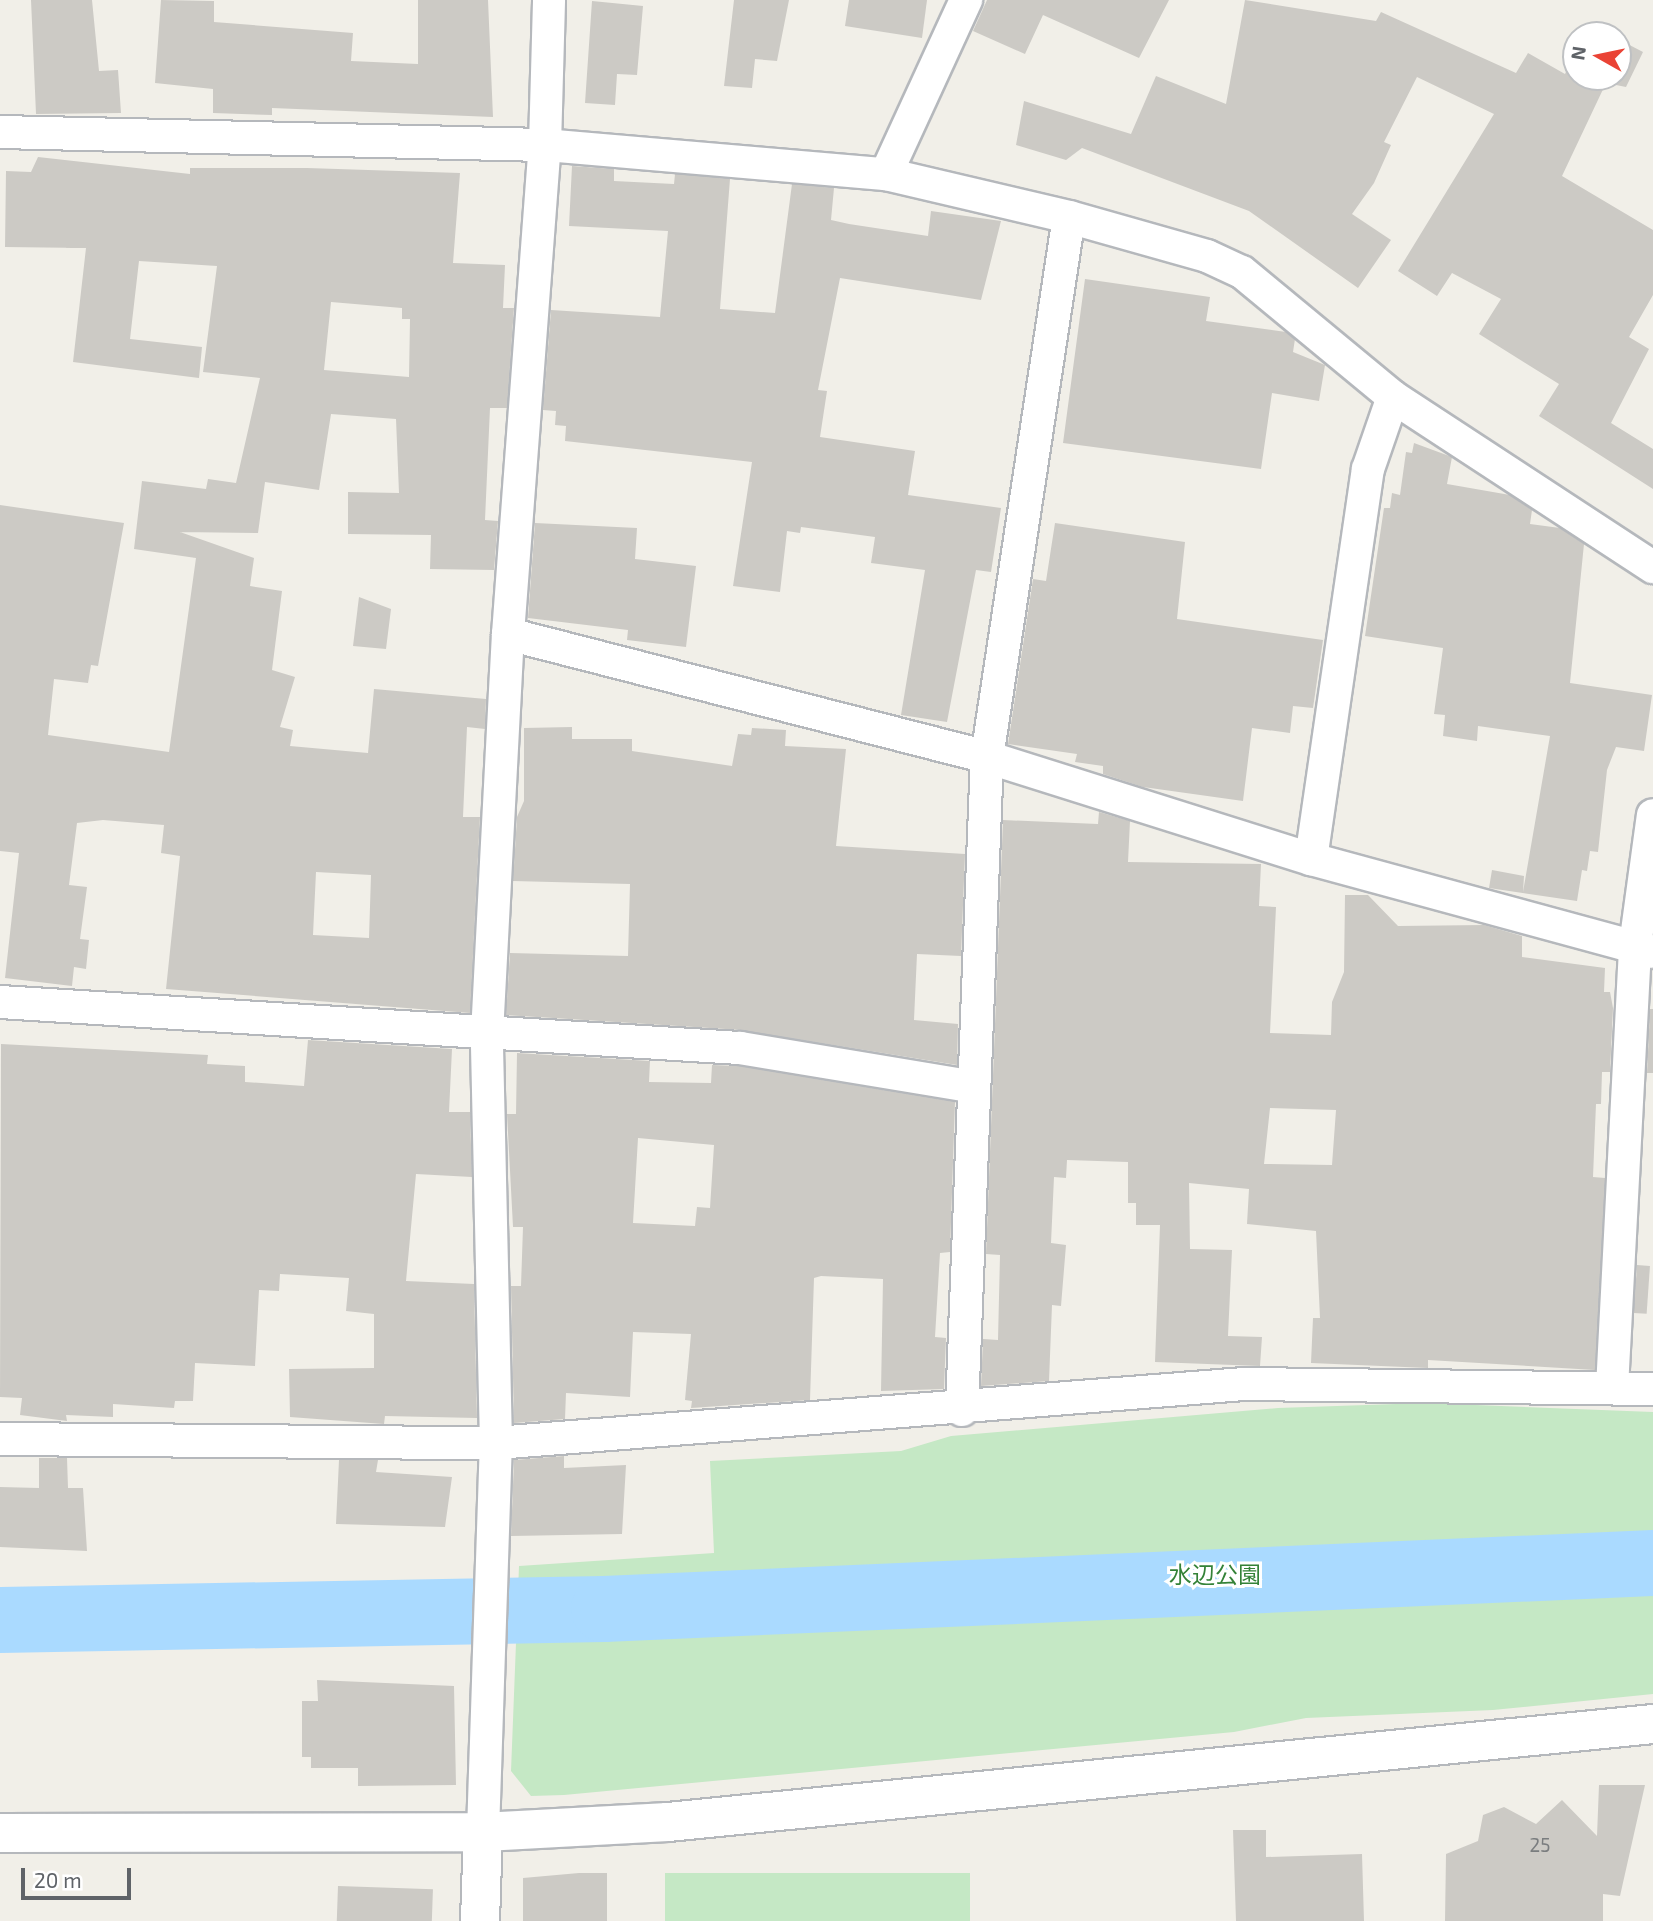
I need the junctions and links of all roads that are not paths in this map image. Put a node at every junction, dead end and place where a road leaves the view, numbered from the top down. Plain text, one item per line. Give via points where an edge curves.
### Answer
1 (549, 0) edge
2 (966, 0) edge
3 (0, 132) edge
4 (545, 145) junction
5 (886, 174) junction
6 (1069, 217) junction
7 (1392, 397) junction
8 (1653, 567) edge
9 (508, 634) junction
10 (987, 757) junction
11 (1653, 815) edge
12 (1311, 859) junction
13 (1644, 949) edge
14 (0, 1002) edge
15 (487, 1034) junction
16 (970, 1086) junction
17 (1612, 1388) junction
18 (1653, 1389) edge
19 (962, 1410) junction
20 (0, 1439) edge
21 (496, 1443) junction
22 (1653, 1724) edge
23 (483, 1832) junction
24 (0, 1833) edge
25 (480, 1921) edge

1 - 4 street
2 - 5 street
3 - 4 street
4 - 5 street
4 - 9 street
5 - 6 street
6 - 7 street via 1207,256 1242,272
6 - 10 street
7 - 8 street
7 - 12 street via 1368,470
9 - 10 street
9 - 15 street
10 - 12 street
10 - 16 street
11 - 13 street
12 - 13 street
13 - 17 street
14 - 15 street
15 - 16 street via 740,1048
15 - 21 street
16 - 19 street
17 - 18 street
17 - 19 street via 1244,1384
19 - 21 street
20 - 21 street
21 - 23 street
22 - 23 street via 668,1822
23 - 24 street
23 - 25 street

